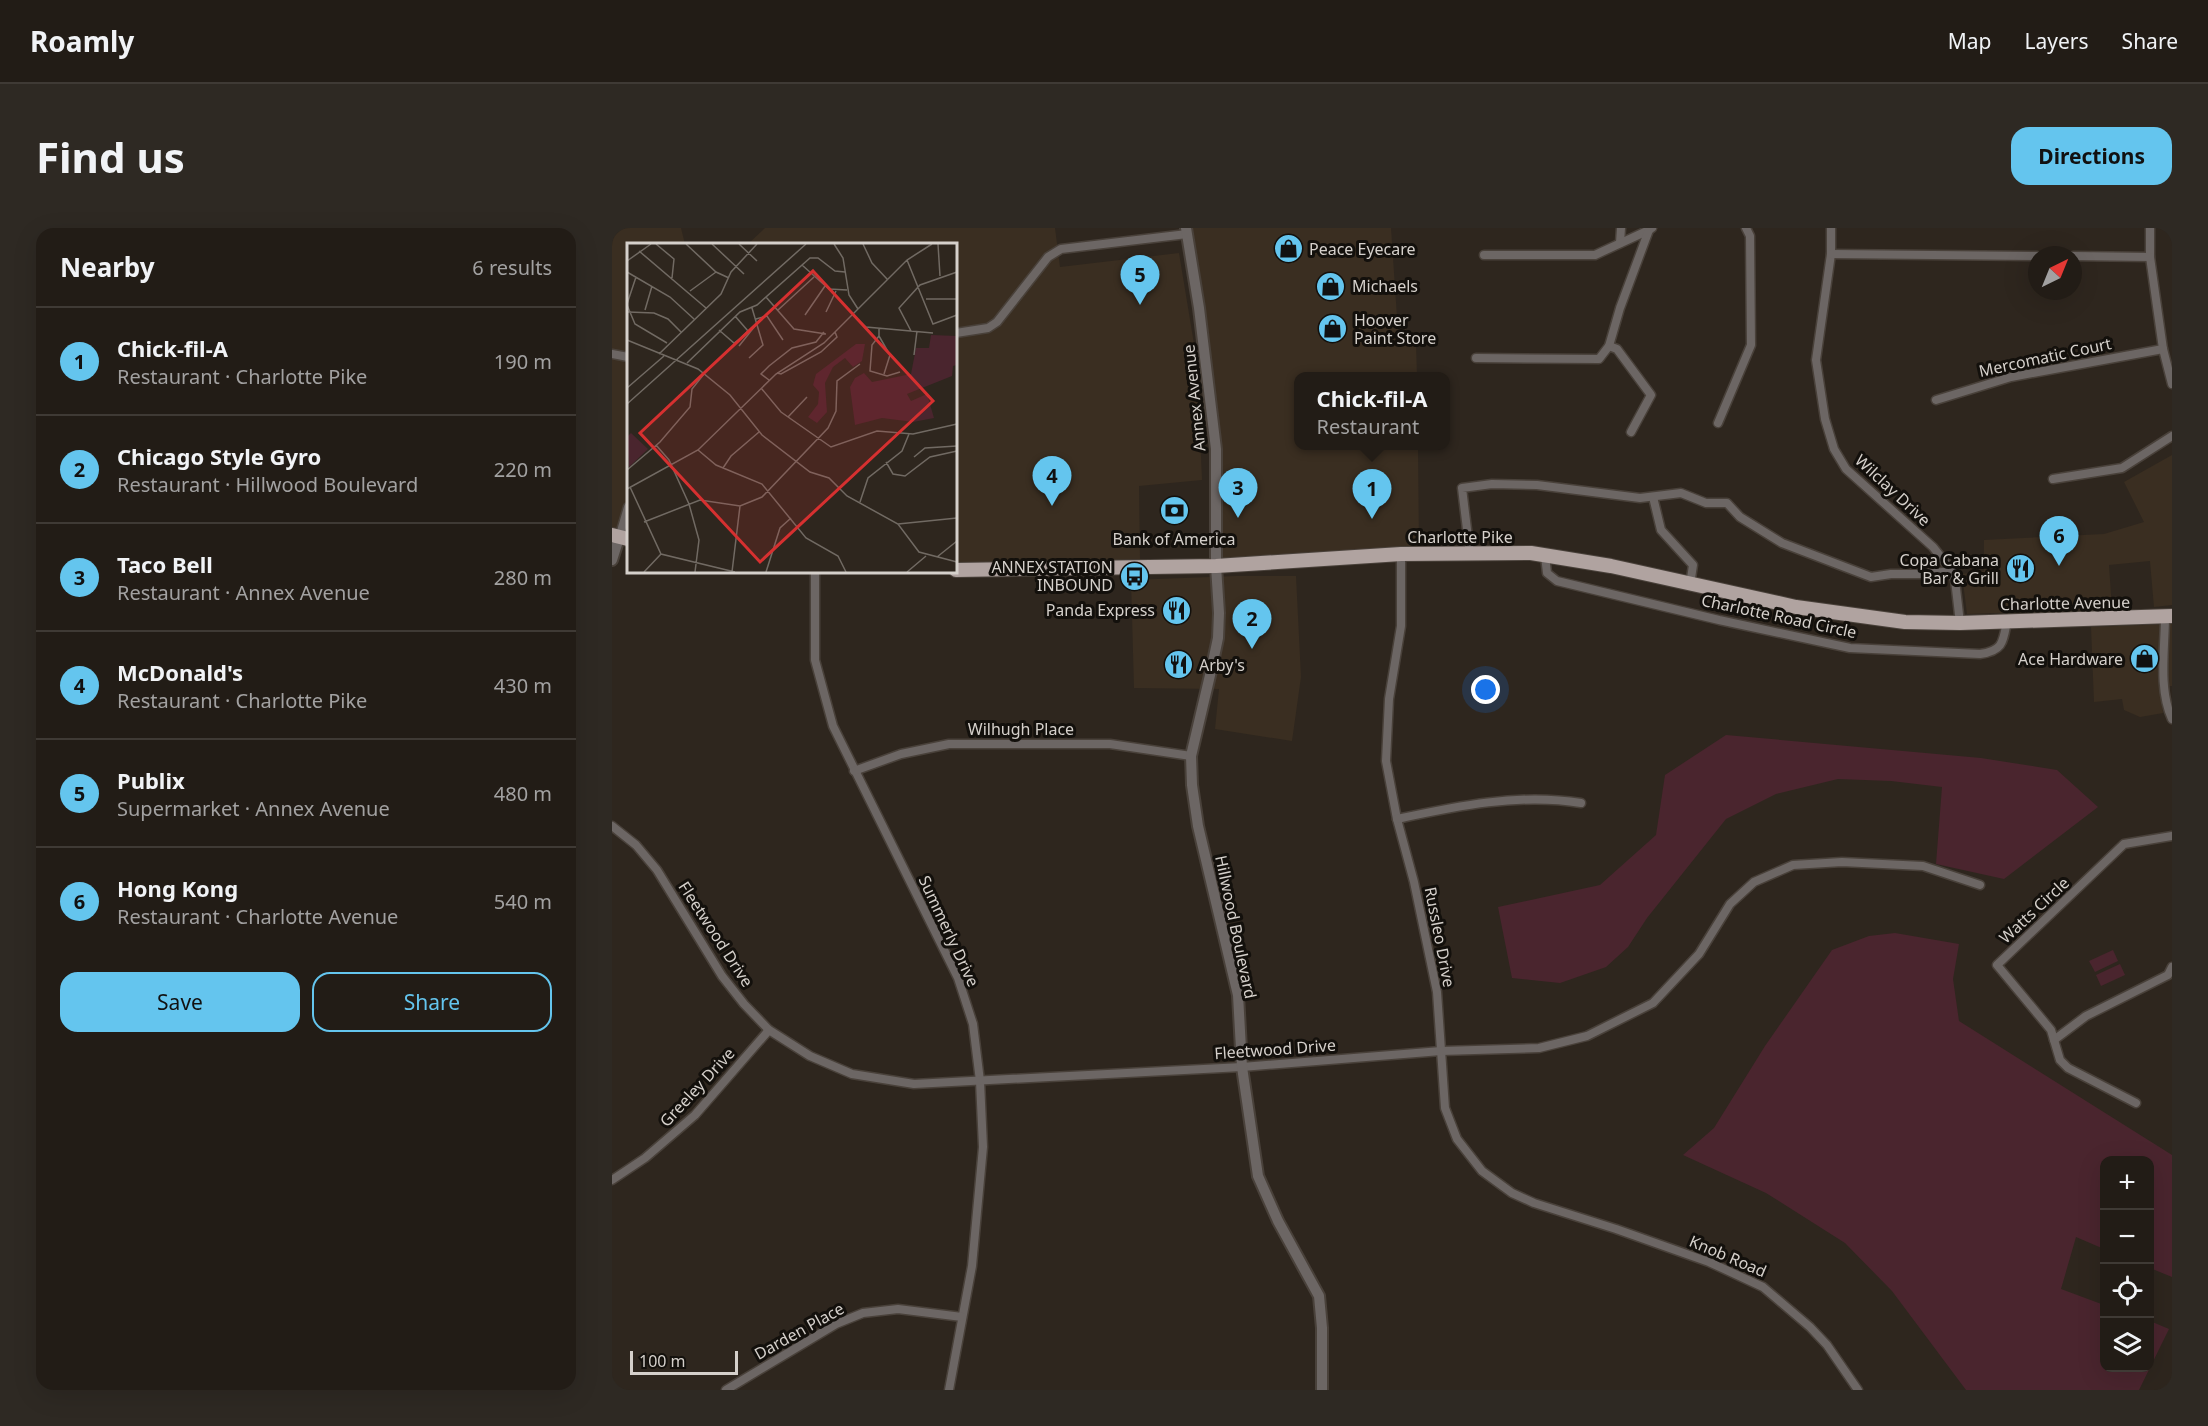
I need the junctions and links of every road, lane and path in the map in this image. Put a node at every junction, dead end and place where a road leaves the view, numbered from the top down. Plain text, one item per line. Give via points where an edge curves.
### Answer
1 (1621, 228) edge
2 (1746, 228) edge
3 (1831, 228) edge
4 (2150, 228) edge
5 (1651, 229) edge
6 (1187, 231) edge
7 (1620, 243) junction
8 (1831, 254) junction
9 (1484, 255) dead end
10 (2028, 256) edge
11 (2082, 256) edge
12 (2150, 257) junction
13 (957, 333) edge
14 (1609, 346) junction
15 (2163, 349) junction
16 (612, 354) edge
17 (627, 357) edge
18 (1476, 358) dead end
19 (2172, 384) edge
20 (1936, 400) dead end
21 (1718, 423) dead end
22 (1631, 432) dead end
23 (2172, 436) edge
24 (2053, 479) dead end
25 (1653, 496) junction
26 (627, 511) edge
27 (620, 537) edge
28 (1401, 554) junction
29 (1470, 554) junction
30 (1545, 556) junction
31 (612, 560) edge
32 (1216, 566) junction
33 (957, 570) edge
34 (1952, 571) junction
35 (815, 573) edge
36 (1690, 585) junction
37 (2169, 616) edge
38 (2007, 621) junction
39 (1960, 623) junction
40 (2172, 719) edge
41 (1191, 756) junction
42 (854, 771) junction
43 (1581, 803) dead end
44 (1397, 819) junction
45 (612, 826) edge
46 (2172, 836) edge
47 (1980, 885) dead end
48 (2172, 967) edge
49 (769, 1030) junction
50 (2054, 1040) junction
51 (1441, 1051) junction
52 (1242, 1067) junction
53 (980, 1081) junction
54 (2136, 1103) dead end
55 (612, 1180) edge
56 (1616, 1229) joint
57 (962, 1317) junction
58 (726, 1390) edge
59 (949, 1390) edge
60 (1322, 1390) edge
61 (1858, 1390) edge

1 - 7 street
2 - 21 street via 1750,236 1751,345
3 - 8 street, Wilclay Drive
4 - 12 street
5 - 7 street
5 - 14 street
6 - 13 street via 1061,249 1048,257 997,322 988,328
6 - 32 street, Annex Avenue via 1216,449
7 - 9 street via 1595,255
8 - 10 street
8 - 34 street, Wilclay Drive via 1816,360 1834,449 1846,469 1933,548
11 - 12 street
12 - 15 street
14 - 18 street via 1599,358
14 - 22 street via 1617,349 1651,395
15 - 19 street
15 - 20 street, Mercomatic Court via 2011,377
16 - 17 street
23 - 24 street via 2122,468
25 - 29 street via 1640,498 1537,485 1462,488
25 - 34 street via 1682,493 1706,503 1727,502 1740,517 1782,543 1870,577
25 - 36 street via 1661,530 1693,565
26 - 27 street
27 - 31 street
28 - 29 main road, Charlotte Pike
28 - 32 main road, Charlotte Pike
28 - 44 street, Russleo Drive via 1401,626 1386,734 1386,761
29 - 30 main road, Charlotte Pike
30 - 36 main road, Charlotte Pike via 1611,566
30 - 38 street, Charlotte Road Circle via 1547,573 1557,581 1850,648 1992,652 2002,643
32 - 33 main road, Charlotte Pike
32 - 41 street, Hillwood Boulevard via 1218,638
34 - 39 street, Wilclay Drive
35 - 42 street, Summerly Drive via 815,660 833,726
36 - 39 main road, Charlotte Pike via 1873,618
37 - 38 main road, Charlotte Avenue
37 - 40 street via 2165,683
38 - 39 main road, Charlotte Avenue
41 - 42 street, Wilhugh Place via 1110,744 949,744 901,754
41 - 52 street, Hillwood Boulevard via 1198,826 1238,995
42 - 53 street, Summerly Drive via 958,978 973,1023
43 - 44 street via 1514,800 1466,804
44 - 51 street, Russleo Drive via 1437,992
45 - 49 street, Fleetwood Drive via 636,845 657,870 722,975
46 - 50 street, Watts Circle via 2124,844 1997,965 2051,1030
47 - 51 street, Fleetwood Drive via 1923,866 1842,862 1793,865 1754,882 1730,904 1699,954 1653,1003 1639,1011 1587,1036 1539,1048
48 - 50 street via 2168,975 2086,1016
49 - 53 street, Fleetwood Drive via 810,1056 852,1074 914,1084
49 - 55 street, Greeley Drive via 695,1115 645,1158
50 - 54 street, Watts Circle via 2060,1060 2068,1068
51 - 52 street, Fleetwood Drive
51 - 56 street, Russleo Drive via 1445,1108 1457,1139 1482,1171 1534,1203
52 - 53 street, Fleetwood Drive
52 - 60 street, Hillwood Boulevard via 1258,1176 1319,1296
53 - 57 street, Summerly Drive via 983,1147 972,1266
56 - 61 street, Knob Road via 1709,1262 1763,1287 1827,1345
57 - 58 street, Darden Place via 898,1309 863,1313 836,1324
57 - 59 street, Summerly Drive

